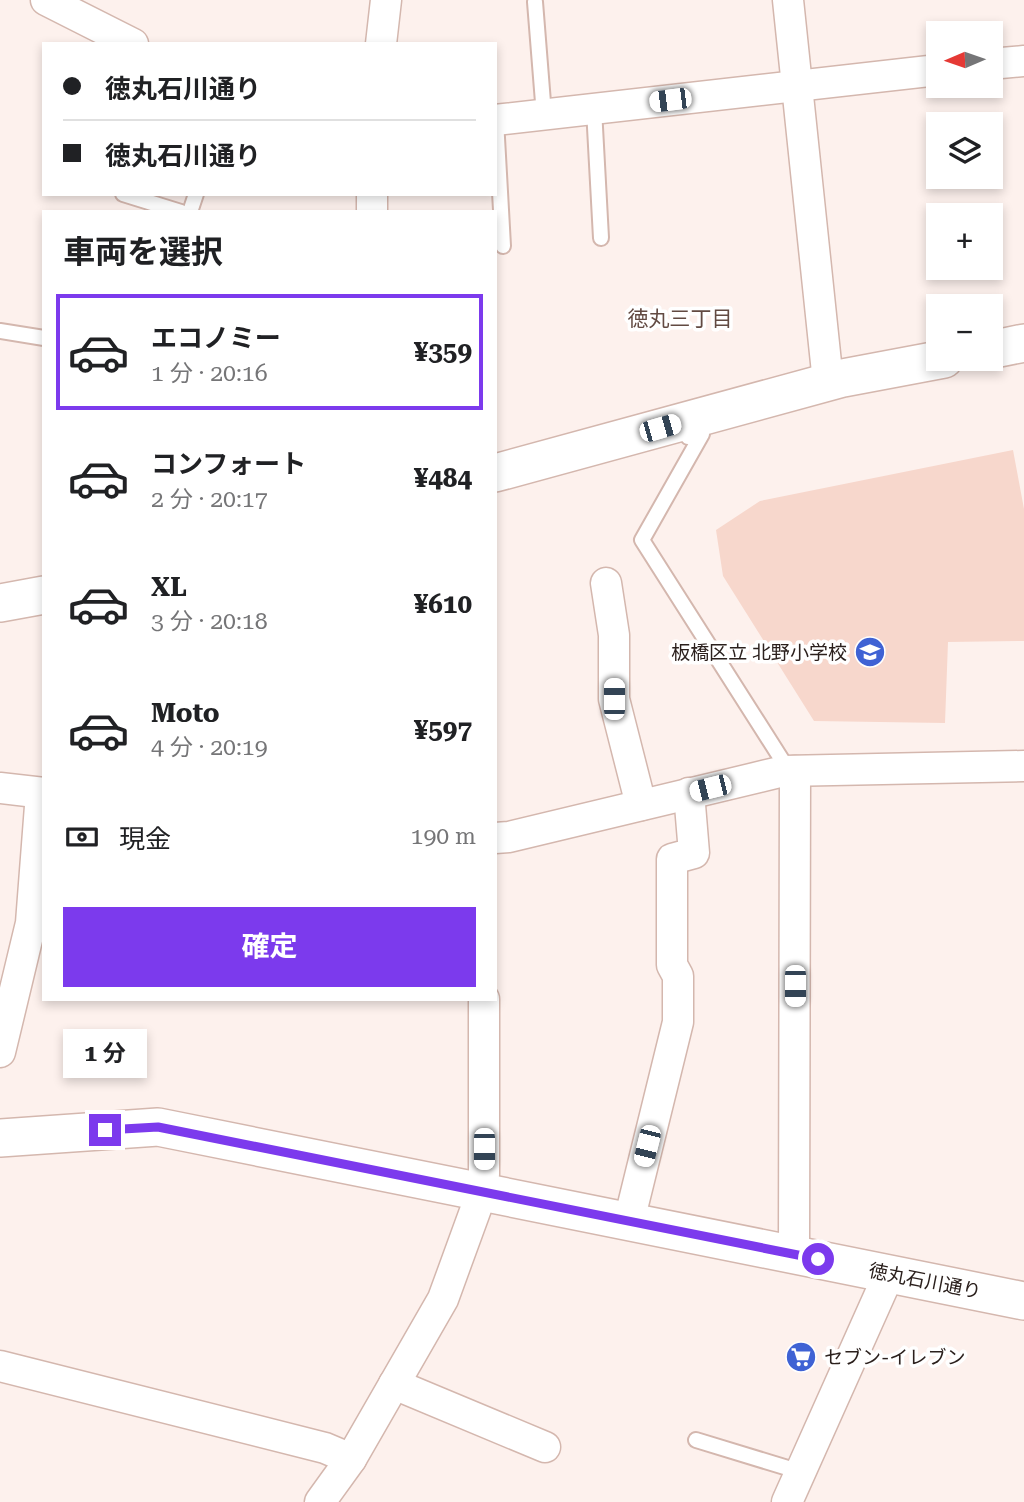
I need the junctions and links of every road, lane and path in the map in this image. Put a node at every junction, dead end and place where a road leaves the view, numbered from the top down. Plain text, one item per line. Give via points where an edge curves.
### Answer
1 (46, 0) edge
2 (386, 0) edge
3 (788, 0) edge
4 (535, 2) dead end
5 (118, 40) edge
6 (381, 42) edge
7 (1024, 61) edge
8 (1003, 63) edge
9 (926, 71) edge
10 (798, 85) junction
11 (593, 109) junction
12 (544, 115) junction
13 (497, 120) edge
14 (497, 138) edge
15 (129, 196) edge
16 (175, 210) edge
17 (601, 238) dead end
18 (503, 246) dead end
19 (0, 331) edge
20 (42, 338) edge
21 (1024, 343) edge
22 (1003, 347) edge
23 (926, 363) edge
24 (828, 382) junction
25 (667, 437) junction
26 (497, 473) edge
27 (606, 583) dead end
28 (42, 595) edge
29 (0, 603) edge
30 (1024, 766) edge
31 (790, 771) junction
32 (0, 788) edge
33 (42, 793) edge
34 (690, 793) junction
35 (641, 804) junction
36 (497, 838) edge
37 (484, 1001) edge
38 (0, 1052) edge
39 (0, 1138) edge
40 (482, 1192) junction
41 (629, 1221) junction
42 (794, 1254) junction
43 (889, 1274) junction
44 (1024, 1301) edge
45 (0, 1366) edge
46 (394, 1384) junction
47 (695, 1440) dead end
48 (545, 1447) dead end
49 (351, 1459) junction
50 (801, 1472) junction
51 (320, 1502) edge
52 (787, 1502) edge

1 - 5 street
2 - 6 street
3 - 10 street
4 - 12 lane
7 - 8 street
9 - 10 street
10 - 11 street
10 - 24 street
11 - 12 street
11 - 17 lane
12 - 13 street
14 - 18 lane
15 - 16 lane
19 - 20 lane
21 - 22 street
23 - 24 street
24 - 25 street
25 - 26 street
25 - 31 lane via 702,434 642,540
27 - 35 street via 614,635 614,699
28 - 29 street
30 - 31 street
31 - 34 street
31 - 42 street
32 - 33 street
33 - 38 street via 31,923
34 - 35 street
34 - 41 street via 694,853 672,859 678,1022
35 - 36 street
37 - 40 street
39 - 40 street, 徳丸石川通り via 158,1127
40 - 41 street, 徳丸石川通り
40 - 46 street via 443,1299
41 - 42 street, 徳丸石川通り
42 - 43 street, 徳丸石川通り
43 - 44 street, 徳丸石川通り
43 - 50 street
45 - 49 street via 325,1448
46 - 48 street
46 - 49 street
47 - 50 lane
49 - 51 street
50 - 52 street

